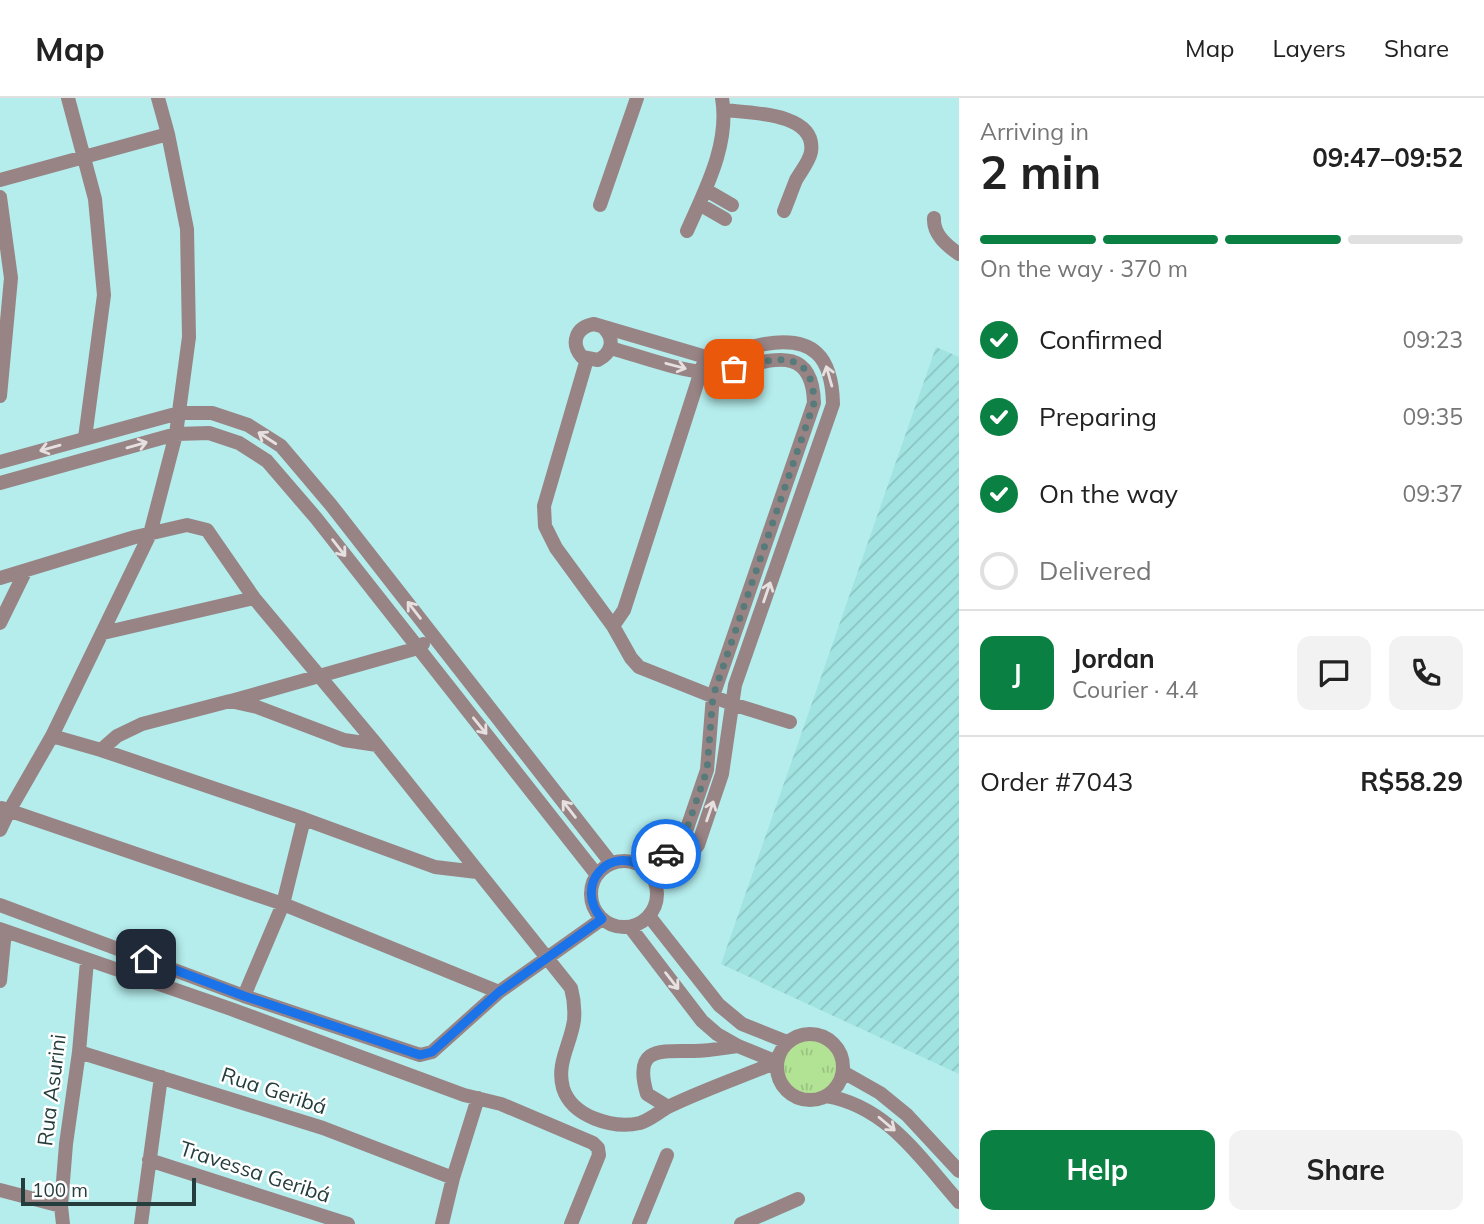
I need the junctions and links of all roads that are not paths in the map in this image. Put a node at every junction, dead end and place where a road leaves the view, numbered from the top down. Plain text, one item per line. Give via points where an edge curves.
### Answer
1 (68, 98) edge
2 (158, 98) edge
3 (636, 98) edge
4 (723, 104) edge
5 (168, 134) junction
6 (85, 157) junction
7 (0, 180) edge
8 (706, 190) junction
9 (0, 197) edge
10 (699, 204) junction
11 (600, 205) dead end
12 (732, 205) dead end
13 (784, 211) dead end
14 (934, 218) dead end
15 (725, 219) dead end
16 (687, 231) dead end
17 (959, 254) edge
18 (5, 278) edge
19 (604, 328) junction
20 (610, 348) junction
21 (706, 357) junction
22 (587, 359) junction
23 (2, 371) edge
24 (701, 372) junction
25 (0, 396) edge
26 (179, 413) junction
27 (176, 434) junction
28 (85, 438) junction
29 (0, 462) edge
30 (0, 483) edge
31 (331, 505) junction
32 (316, 518) junction
33 (150, 534) junction
34 (26, 570) junction
35 (0, 578) edge
36 (254, 598) junction
37 (0, 623) edge
38 (613, 626) junction
39 (103, 633) junction
40 (434, 636) junction
41 (418, 648) junction
42 (319, 676) junction
43 (713, 696) junction
44 (230, 701) junction
45 (732, 704) junction
46 (790, 722) dead end
47 (52, 736) junction
48 (377, 745) junction
49 (101, 750) junction
50 (4, 809) edge
51 (304, 819) junction
52 (0, 830) edge
53 (611, 863) junction
54 (477, 872) junction
55 (597, 875) junction
56 (651, 875) junction
57 (283, 904) junction
58 (0, 905) edge
59 (649, 916) junction
60 (602, 919) junction
61 (630, 927) junction
62 (2, 930) edge
63 (546, 957) junction
64 (87, 961) junction
65 (0, 981) edge
66 (499, 992) junction
67 (244, 996) junction
68 (788, 1042) junction
69 (738, 1046) junction
70 (79, 1052) junction
71 (777, 1062) junction
72 (843, 1072) junction
73 (161, 1077) junction
74 (826, 1096) junction
75 (478, 1098) junction
76 (668, 1107) junction
77 (667, 1155) dead end
78 (149, 1160) junction
79 (959, 1171) edge
80 (453, 1178) junction
81 (0, 1190) edge
82 (798, 1199) dead end
83 (959, 1202) edge
84 (62, 1216) edge
85 (78, 1224) edge
86 (141, 1224) edge
87 (348, 1224) edge
88 (442, 1224) edge
89 (571, 1224) edge
90 (639, 1224) edge
91 (741, 1224) edge

1 - 6 street
2 - 5 street
3 - 11 street
4 - 8 street via 721,142
4 - 13 street via 780,117 808,134 811,150
5 - 6 street
5 - 26 street via 187,229 189,337
6 - 7 street
6 - 28 street via 95,199 104,295
8 - 10 street
8 - 12 street
9 - 18 street
10 - 15 street
10 - 16 street
14 - 17 street via 941,238
18 - 23 street
19 - 20 street via 611,337
19 - 21 street
19 - 22 street via 588,324 579,331 576,347
20 - 22 street via 598,360
20 -> 24 street
21 - 24 street
45 -> 21 street via 833,404 832,379 823,358 806,346 788,342
22 - 38 street via 544,506 545,526
23 - 25 street
24 - 38 street via 624,610
24 - 43 street via 719,373 783,360 807,370 814,384 814,403
26 - 27 street
26 - 28 street
31 -> 26 street via 281,446 248,425 212,413
30 -> 27 street
27 - 32 street via 209,433 239,443 267,461
27 - 33 street
28 -> 29 street
31 - 32 street
40 -> 31 street
32 -> 41 street
33 - 34 street
33 - 36 street via 187,525 207,530
33 - 39 street
34 - 35 street
34 - 37 street
36 - 39 street
36 - 42 street
38 - 43 street via 639,667
39 - 47 street
40 - 41 street
53 -> 40 street
41 - 42 street
41 -> 55 street
42 - 44 street
42 - 48 street
43 - 45 street
43 - 56 street via 707,770 684,837
44 - 48 street via 344,740
44 - 49 street via 142,724
45 - 46 street
56 -> 45 street via 690,856 698,845 722,774
47 - 49 street
47 - 50 street
48 - 54 street
49 - 51 street
50 - 52 street
50 - 57 street
51 - 54 street via 435,867
51 - 57 street
53 - 55 street
53 - 56 street via 633,862
54 - 63 street
55 - 60 street via 591,900
56 - 59 street via 656,903
57 - 66 street
57 - 67 street
58 - 67 street
59 - 61 street
59 - 68 street via 719,1005 742,1024
60 - 61 street
60 - 63 street
61 -> 69 street via 702,1021
62 - 64 street
62 - 65 street
63 - 66 street
63 - 76 street via 571,988 574,1002 574,1022 561,1071 564,1091 577,1111 620,1125 642,1123
64 - 70 street, Rua Asurini
64 - 75 street
66 - 67 street via 432,1052 420,1055
68 - 71 street
68 - 72 street via 800,1035 822,1036 839,1051
69 - 71 street
69 - 76 street via 651,1054 642,1066 647,1094
70 - 73 street, Rua Geribá
70 - 84 street, Rua Asurini
71 - 74 street via 778,1076 791,1094 812,1100
71 - 76 street
72 - 74 street
72 - 79 street via 907,1115
73 - 78 street
73 - 80 street, Rua Geribá via 323,1128
74 -> 83 street via 855,1103 887,1123
75 - 80 street
75 - 89 street via 598,1148
77 - 90 street
78 - 86 street
78 - 87 street, Travessa Geribá
80 - 88 street
81 - 84 street
82 - 91 street
84 - 85 street

